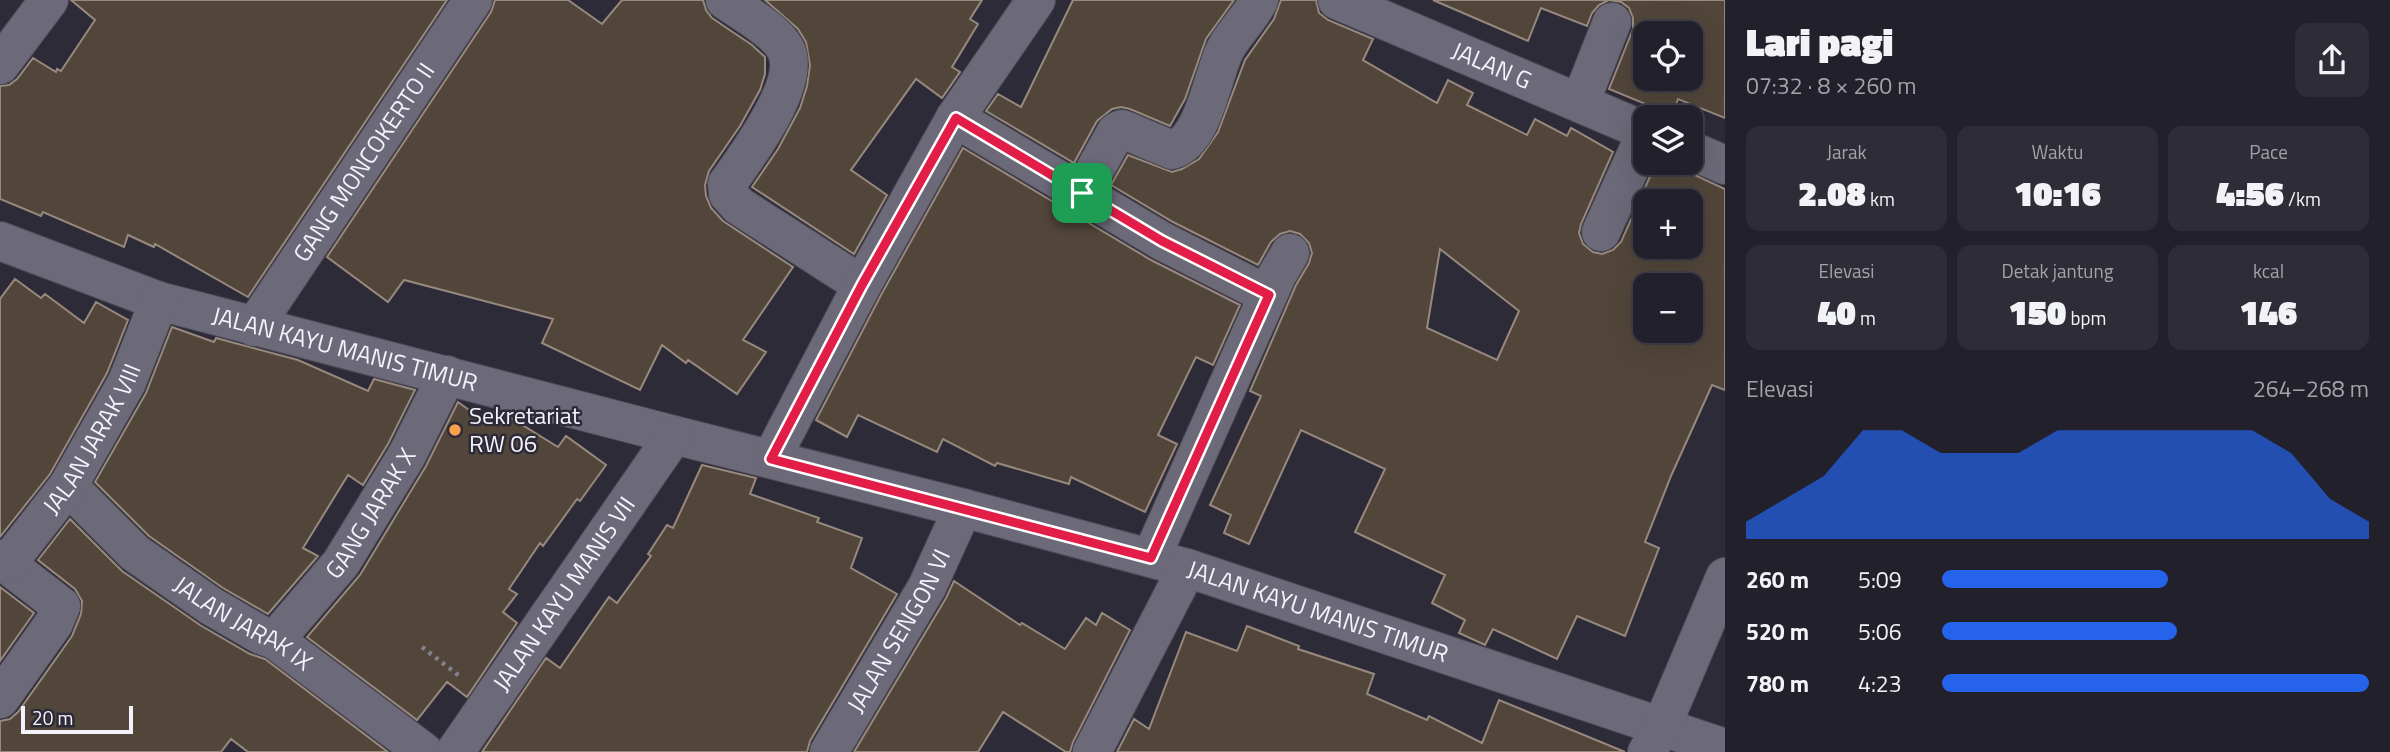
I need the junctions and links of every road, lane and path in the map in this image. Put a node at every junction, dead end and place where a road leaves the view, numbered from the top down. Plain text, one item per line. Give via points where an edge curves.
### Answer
1 (49, 0) edge
2 (473, 0) edge
3 (725, 0) edge
4 (1035, 0) edge
5 (1259, 0) edge
6 (1337, 0) edge
7 (1612, 22) dead end
8 (0, 65) edge
9 (1580, 103) junction
10 (956, 118) junction
11 (1633, 127) edge
12 (1703, 156) edge
13 (1633, 160) edge
14 (1725, 165) edge
15 (1082, 193) junction
16 (1601, 232) dead end
17 (0, 241) edge
18 (1290, 253) dead end
19 (862, 285) junction
20 (1269, 295) junction
21 (159, 300) junction
22 (254, 327) junction
23 (447, 375) junction
24 (674, 435) junction
25 (771, 459) junction
26 (68, 486) junction
27 (949, 536) junction
28 (3, 562) edge
29 (1169, 563) junction
30 (1725, 577) edge
31 (275, 640) junction
32 (422, 647) dead end
33 (0, 699) edge
34 (491, 699) junction
35 (1654, 740) edge
36 (1725, 748) edge
37 (424, 752) edge
38 (455, 752) edge
39 (829, 752) edge
40 (1092, 752) edge

1 - 8 street
2 - 22 street, GANG MONCOKERTO II
3 - 19 street via 772,33 786,48 789,66 764,130 727,184 728,194
4 - 10 street
5 - 15 street via 1226,48 1206,106 1180,148 1122,129
6 - 9 street, JALAN G
7 - 9 street
9 - 11 street, JALAN G
10 - 15 street
10 - 19 street
12 - 14 street
13 - 16 street
15 - 20 street via 1162,241
17 - 21 street, JALAN KAYU MANIS TIMUR
18 - 20 street
19 - 25 street
20 - 29 street
21 - 22 street, JALAN KAYU MANIS TIMUR
21 - 26 street, JALAN JARAK VIII via 127,382
22 - 23 street, JALAN KAYU MANIS TIMUR
23 - 24 street, JALAN KAYU MANIS TIMUR
23 - 31 street, GANG JARAK X via 407,455 341,564
24 - 25 street, JALAN KAYU MANIS TIMUR
24 - 34 street, JALAN KAYU MANIS VII
25 - 27 street, JALAN KAYU MANIS TIMUR
26 - 28 street, JALAN JARAK VIII
26 - 31 street, JALAN JARAK IX via 135,553 211,606
27 - 29 street, JALAN KAYU MANIS TIMUR
27 - 39 street, JALAN SENGON VI via 927,587
28 - 33 street via 61,606
29 - 35 street, JALAN KAYU MANIS TIMUR
29 - 40 street
30 - 35 street
31 - 37 street, JALAN JARAK IX
32 - 34 path
34 - 38 street, JALAN KAYU MANIS VII
35 - 36 street, JALAN KAYU MANIS TIMUR

